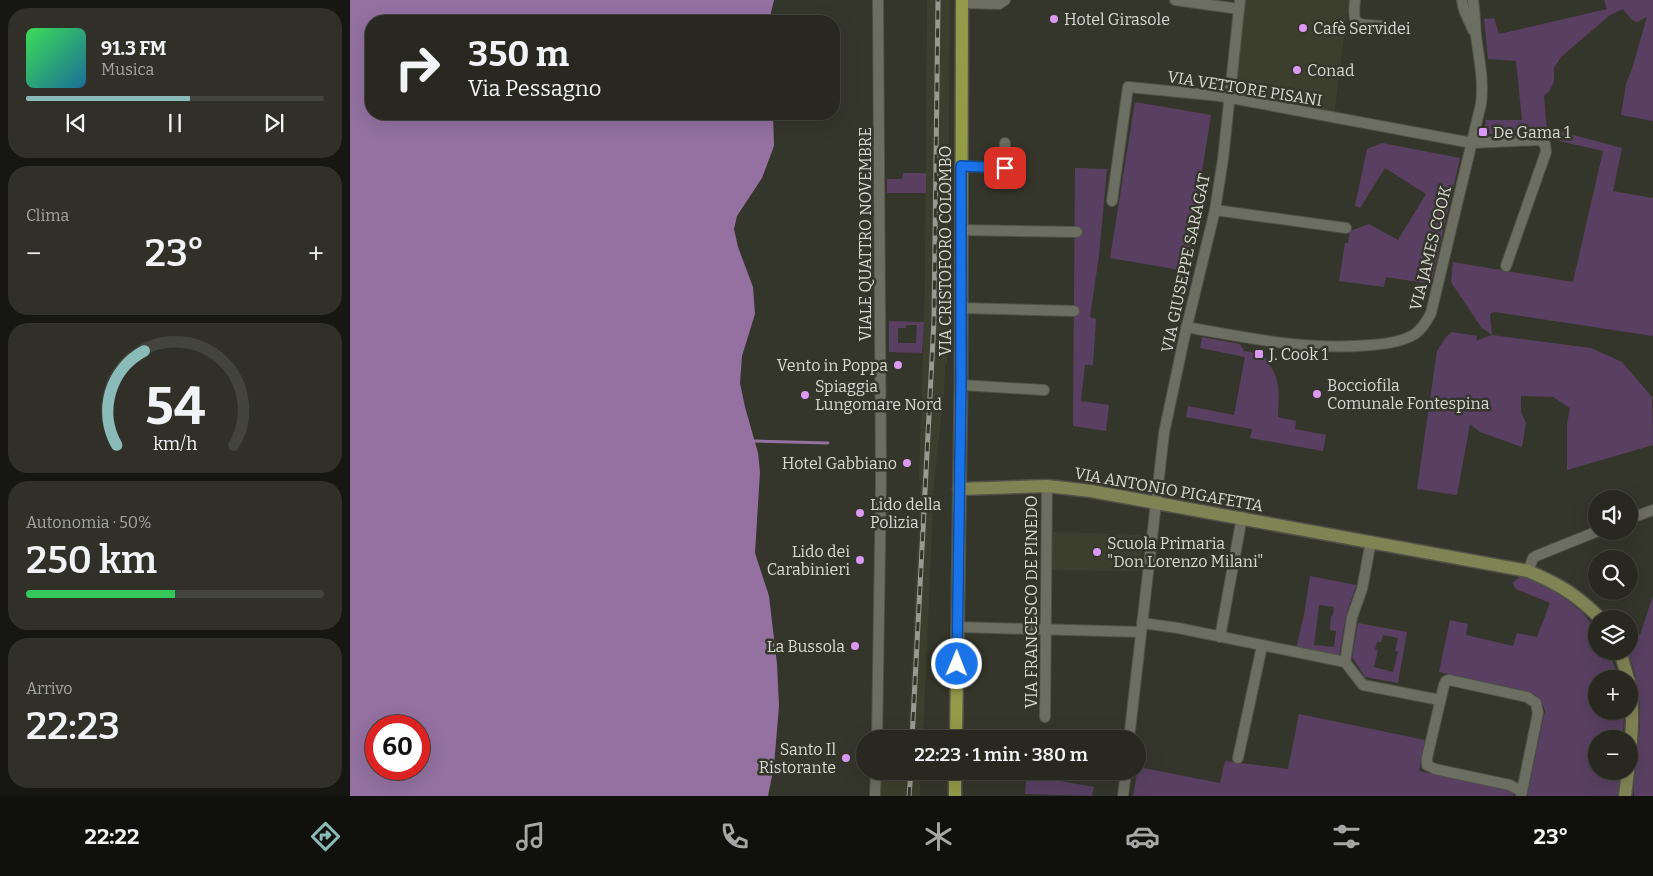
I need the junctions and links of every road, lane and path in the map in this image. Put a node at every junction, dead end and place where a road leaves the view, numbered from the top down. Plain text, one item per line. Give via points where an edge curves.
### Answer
1 (878, 0) edge
2 (1005, 0) edge
3 (1175, 0) edge
4 (1355, 0) edge
5 (1462, 0) edge
6 (1473, 0) edge
7 (962, 2) edge
8 (1239, 5) edge
9 (1381, 26) dead end
10 (1476, 35) junction
11 (1229, 98) junction
12 (1472, 142) junction
13 (1006, 143) dead end
14 (961, 166) junction
15 (1112, 201) dead end
16 (1215, 210) junction
17 (1346, 228) dead end
18 (961, 230) junction
19 (1077, 232) dead end
20 (1506, 266) dead end
21 (961, 308) junction
22 (1074, 311) dead end
23 (1186, 327) junction
24 (961, 385) junction
25 (1044, 390) dead end
26 (1047, 486) junction
27 (960, 489) junction
28 (1155, 502) junction
29 (1653, 510) edge
30 (1638, 516) edge
31 (1242, 517) junction
32 (1588, 535) edge
33 (1371, 541) junction
34 (1528, 571) junction
35 (1592, 610) edge
36 (957, 627) junction
37 (1141, 627) junction
38 (1046, 629) junction
39 (1220, 637) junction
40 (1262, 646) junction
41 (1345, 662) junction
42 (1440, 700) junction
43 (1045, 717) dead end
44 (877, 730) edge
45 (956, 730) edge
46 (1131, 730) edge
47 (1238, 758) dead end
48 (876, 780) edge
49 (955, 780) edge
50 (1125, 780) edge
51 (1627, 780) edge
52 (1626, 793) edge
53 (1522, 794) edge
54 (875, 796) edge
55 (955, 796) edge
56 (1123, 796) edge

1 - 44 street, VIALE QUATTRO NOVEMBRE via 881,480
2 - 7 street, VIA CRISTOFORO COLOMBO via 999,4
3 - 8 street
4 - 9 street via 1355,21
5 - 10 street
6 - 10 street
7 - 14 main road, VIA CRISTOFORO COLOMBO
8 - 11 street, VIA GIUSEPPE SARAGAT
10 - 12 street, VIA JAMES COOK via 1483,82
11 - 12 street, VIA VETTORE PISANI
11 - 15 street, VIA VETTORE PISANI via 1128,87
11 - 16 street, VIA GIUSEPPE SARAGAT
12 - 20 street, VIA VETTORE PISANI via 1538,139 1546,146
12 - 23 street, VIA JAMES COOK via 1431,313 1414,335 1394,343 1318,347
13 - 14 street via 1005,168
14 - 18 main road, VIA CRISTOFORO COLOMBO
16 - 17 street
16 - 23 street, VIA GIUSEPPE SARAGAT
18 - 19 street
18 - 21 main road, VIA CRISTOFORO COLOMBO
21 - 22 street
21 - 24 main road, VIA CRISTOFORO COLOMBO
23 - 28 street, VIA GIUSEPPE SARAGAT via 1166,418
24 - 25 street
24 - 27 main road, VIA CRISTOFORO COLOMBO
26 - 27 main road, VIA ANTONIO PIGAFETTA
26 - 28 main road, VIA ANTONIO PIGAFETTA
26 - 38 street, VIA FRANCESCO DE PINEDO
27 - 36 main road, VIA CRISTOFORO COLOMBO
28 - 31 main road, VIA ANTONIO PIGAFETTA
28 - 37 street, VIA GIUSEPPE SARAGAT
29 - 30 street
31 - 33 main road, VIA ANTONIO PIGAFETTA
31 - 39 street
32 - 34 street via 1536,556
33 - 34 main road, VIA ANTONIO PIGAFETTA
33 - 41 street via 1362,589 1352,617
34 - 35 main road, VIA ANTONIO PIGAFETTA via 1563,588
36 - 38 street
36 - 45 main road, VIA CRISTOFORO COLOMBO
37 - 38 street
37 - 39 street via 1178,628
37 - 46 street, VIA GIUSEPPE SARAGAT
38 - 43 street, VIA FRANCESCO DE PINEDO
39 - 40 street
40 - 41 street
40 - 47 street
41 - 42 street via 1363,685
42 - 53 street via 1427,765 1510,786
42 - 53 street via 1449,680 1536,703 1538,713
48 - 54 street
49 - 55 main road
50 - 56 street
51 - 52 main road

